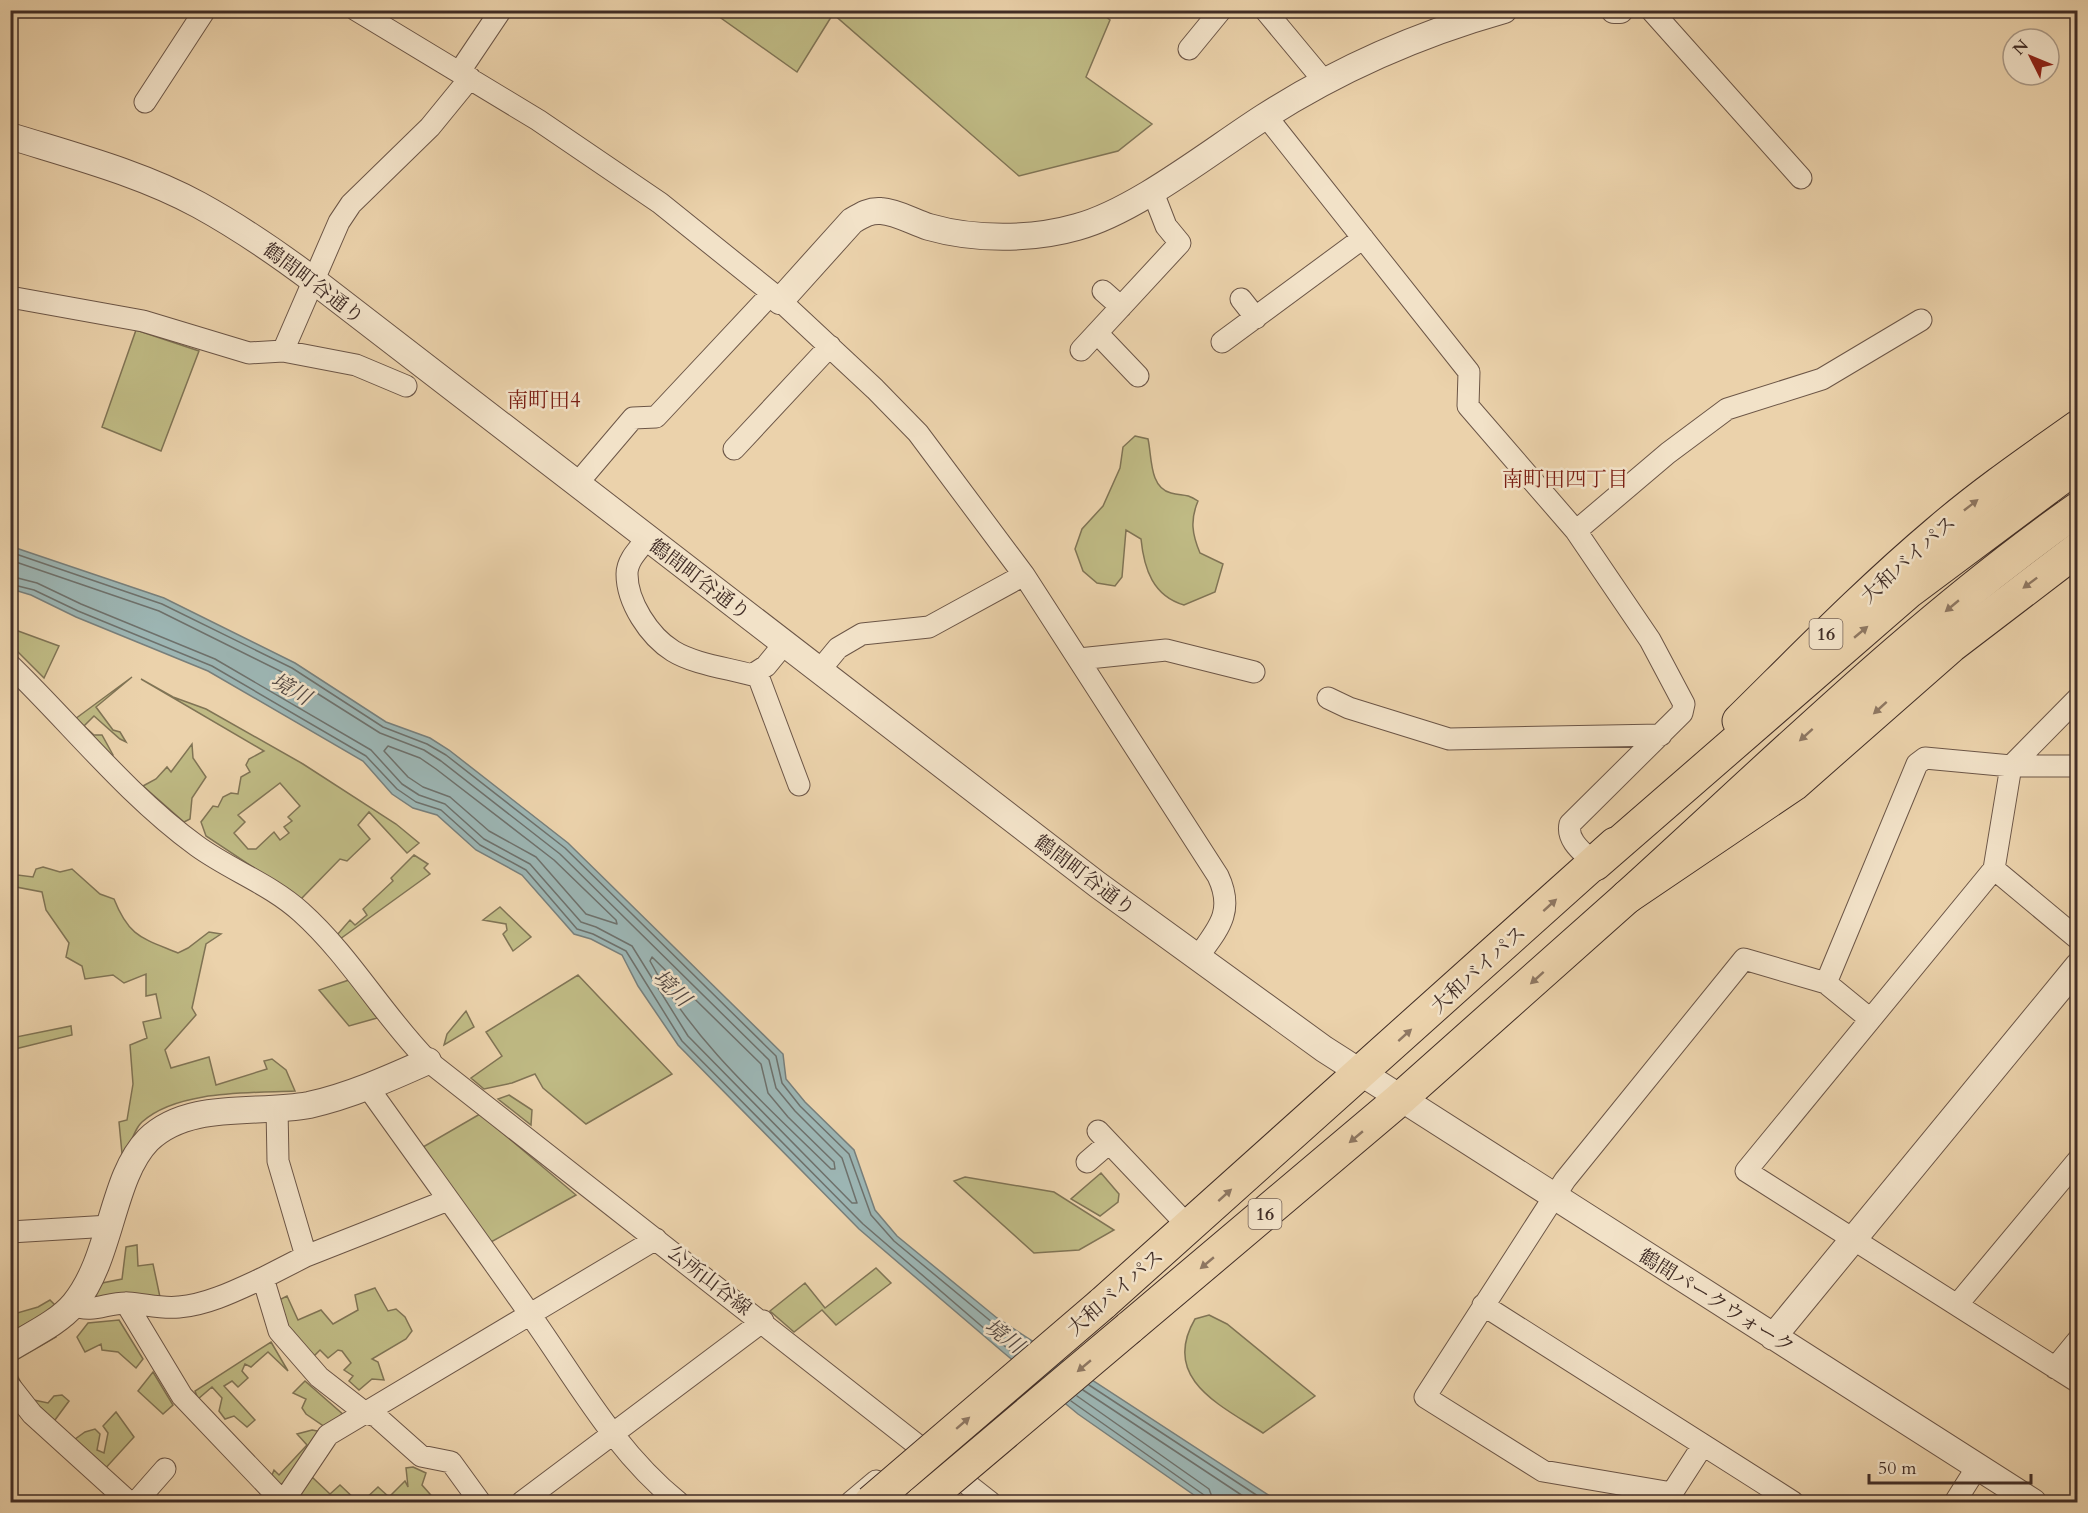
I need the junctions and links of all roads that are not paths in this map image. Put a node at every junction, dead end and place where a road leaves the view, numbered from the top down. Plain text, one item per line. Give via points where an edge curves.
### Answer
1 (205, 10) edge
2 (356, 10) edge
3 (501, 10) edge
4 (1221, 10) edge
5 (1265, 10) edge
6 (1504, 10) edge
7 (1614, 10) edge
8 (1620, 10) edge
9 (1651, 10) edge
10 (1189, 49) dead end
11 (465, 75) junction
12 (1324, 81) junction
13 (145, 102) dead end
14 (1266, 116) junction
15 (10, 136) edge
16 (1802, 178) dead end
17 (1152, 190) junction
18 (1363, 238) junction
19 (314, 280) junction
20 (1103, 291) dead end
21 (10, 297) edge
22 (776, 297) junction
23 (1241, 298) dead end
24 (1120, 307) junction
25 (1256, 318) junction
26 (1921, 320) dead end
27 (1097, 333) junction
28 (1222, 342) dead end
29 (830, 346) junction
30 (1081, 350) dead end
31 (283, 351) junction
32 (1138, 376) dead end
33 (406, 386) dead end
34 (2078, 427) edge
35 (734, 449) dead end
36 (2078, 465) edge
37 (576, 484) junction
38 (2078, 509) edge
39 (1576, 531) junction
40 (646, 538) junction
41 (2078, 549) edge
42 (1024, 575) junction
43 (784, 644) junction
44 (1079, 659) junction
45 (10, 665) edge
46 (819, 671) junction
47 (1254, 672) dead end
48 (757, 673) junction
49 (2078, 698) edge
50 (1328, 699) dead end
51 (1661, 735) junction
52 (2011, 766) junction
53 (2078, 766) edge
54 (799, 785) dead end
55 (1595, 864) junction
56 (1994, 868) junction
57 (1627, 897) junction
58 (2078, 939) edge
59 (1197, 958) junction
60 (2078, 966) edge
61 (1826, 983) junction
62 (1870, 1018) junction
63 (428, 1060) junction
64 (1361, 1074) junction
65 (367, 1086) junction
66 (1400, 1100) junction
67 (277, 1107) junction
68 (2078, 1160) edge
69 (1087, 1162) dead end
70 (1552, 1197) junction
71 (448, 1200) junction
72 (110, 1227) junction
73 (1189, 1227) junction
74 (10, 1232) edge
75 (656, 1239) junction
76 (1853, 1239) junction
77 (306, 1257) junction
78 (263, 1278) junction
79 (126, 1303) junction
80 (73, 1305) junction
81 (1483, 1305) junction
82 (1957, 1305) junction
83 (530, 1314) junction
84 (763, 1321) junction
85 (1773, 1337) junction
86 (2078, 1340) edge
87 (10, 1348) edge
88 (2055, 1368) junction
89 (2078, 1382) edge
90 (10, 1386) edge
91 (364, 1412) junction
92 (612, 1437) junction
93 (917, 1445) junction
94 (1703, 1445) junction
95 (1977, 1467) junction
96 (165, 1469) dead end
97 (967, 1485) junction
98 (283, 1502) edge
99 (129, 1503) edge
100 (136, 1503) edge
101 (480, 1503) edge
102 (522, 1503) edge
103 (678, 1503) edge
104 (851, 1503) edge
105 (871, 1503) edge
106 (923, 1503) edge
107 (946, 1503) edge
108 (990, 1503) edge
109 (1793, 1503) edge
110 (1955, 1503) edge
111 (2033, 1503) edge

1 - 13 street
2 - 11 street
3 - 11 street
4 - 10 street
5 - 12 street
6 - 12 street via 1373,56
7 - 8 street
9 - 16 street
11 - 19 street via 430,127 351,204
11 - 22 street via 652,197
12 - 14 street
14 - 17 street
14 - 18 street
15 - 19 street, 鶴間町谷通り via 110,167 198,205
17 - 22 street via 1114,213 1077,227 1038,234 960,232 882,211 867,212 852,221
17 - 24 street via 1166,226 1180,243
18 - 25 street
18 - 39 street via 1469,372 1468,406
19 - 31 street
19 - 37 street, 鶴間町谷通り
20 - 24 street
21 - 31 street via 142,321 249,353
22 - 29 street
22 - 37 street via 656,417 633,418
23 - 25 street
24 - 27 street
25 - 28 street
26 - 39 street via 1822,379 1727,409
27 - 30 street
27 - 32 street
29 - 35 street
29 - 42 street via 918,433
31 - 33 street via 356,365
55 -> 34 highway, 大和バイパス / 16 via 1900,565 2008,476
55 -> 36 highway via 1899,600
37 - 40 street, 鶴間町谷通り
38 -> 57 highway via 1933,621
39 - 51 street via 1650,640 1684,705 1682,713
40 - 43 street, 鶴間町谷通り
40 - 48 street via 629,563 627,575 633,600 648,629 673,651 752,675
41 -> 57 highway, 大和バイパス / 16 via 1951,646 1794,784
42 - 44 street
42 - 46 street via 929,627 862,634 838,648
43 - 46 street, 鶴間町谷通り
43 - 48 street
44 - 47 street via 1166,650
44 - 59 street via 1225,891 1222,921
45 - 63 street, 公所山谷線 via 129,788 189,839 300,910 335,946 398,1030
46 - 59 street, 鶴間町谷通り
48 - 54 street
49 - 52 street
50 - 51 street via 1449,739
51 - 55 street via 1569,824 1570,838
52 - 53 street
52 - 56 street
52 - 61 street via 1925,758 1917,764
64 -> 55 highway, 大和バイパス / 16
56 - 58 street
56 - 62 street
57 -> 66 highway, 大和バイパス / 16
59 - 64 street, 鶴間町谷通り
60 - 76 street
61 - 62 street
61 - 70 street via 1744,958
62 - 76 street via 1746,1171
63 - 65 street
63 - 75 street, 公所山谷線
64 - 66 street, 鶴間町谷通り
73 -> 64 highway, 大和バイパス / 16
65 - 67 street via 309,1105
65 - 71 street
66 - 70 street, 鶴間パークウォーク
66 -> 106 highway, 大和バイパス / 16, bridge
67 - 72 street via 175,1121 148,1141 132,1165
67 - 77 street via 278,1161
68 - 82 street
69 - 73 street via 1104,1137
70 - 81 street
70 - 85 street, 鶴間パークウォーク
71 - 77 street
71 - 83 street
72 - 74 street
72 - 80 street via 90,1280
105 -> 73 highway, 大和バイパス / 16, bridge
75 - 83 street
75 - 84 street, 公所山谷線
76 - 82 street
76 - 85 street
77 - 78 street
78 - 79 street via 222,1296 181,1307 152,1308
78 - 91 street via 279,1331 319,1377
79 - 80 street via 84,1310
79 - 98 street via 182,1396
80 - 87 street
81 - 94 street
81 - 94 street via 1425,1397 1543,1471 1672,1493
82 - 88 street
83 - 91 street
83 - 92 street
84 - 92 street
84 - 93 street, 公所山谷線
85 - 95 street, 鶴間パークウォーク
86 - 88 street
88 - 89 street
90 - 99 street via 33,1414
91 - 98 street via 328,1435
91 - 101 street via 376,1416 421,1456 451,1462
92 - 102 street
92 - 103 street via 648,1478
93 - 97 street, 公所山谷線
93 - 104 street
94 - 109 street
95 - 110 street
95 - 111 street, 鶴間パークウォーク
96 - 100 street
97 - 107 street
97 - 108 street, 公所山谷線

